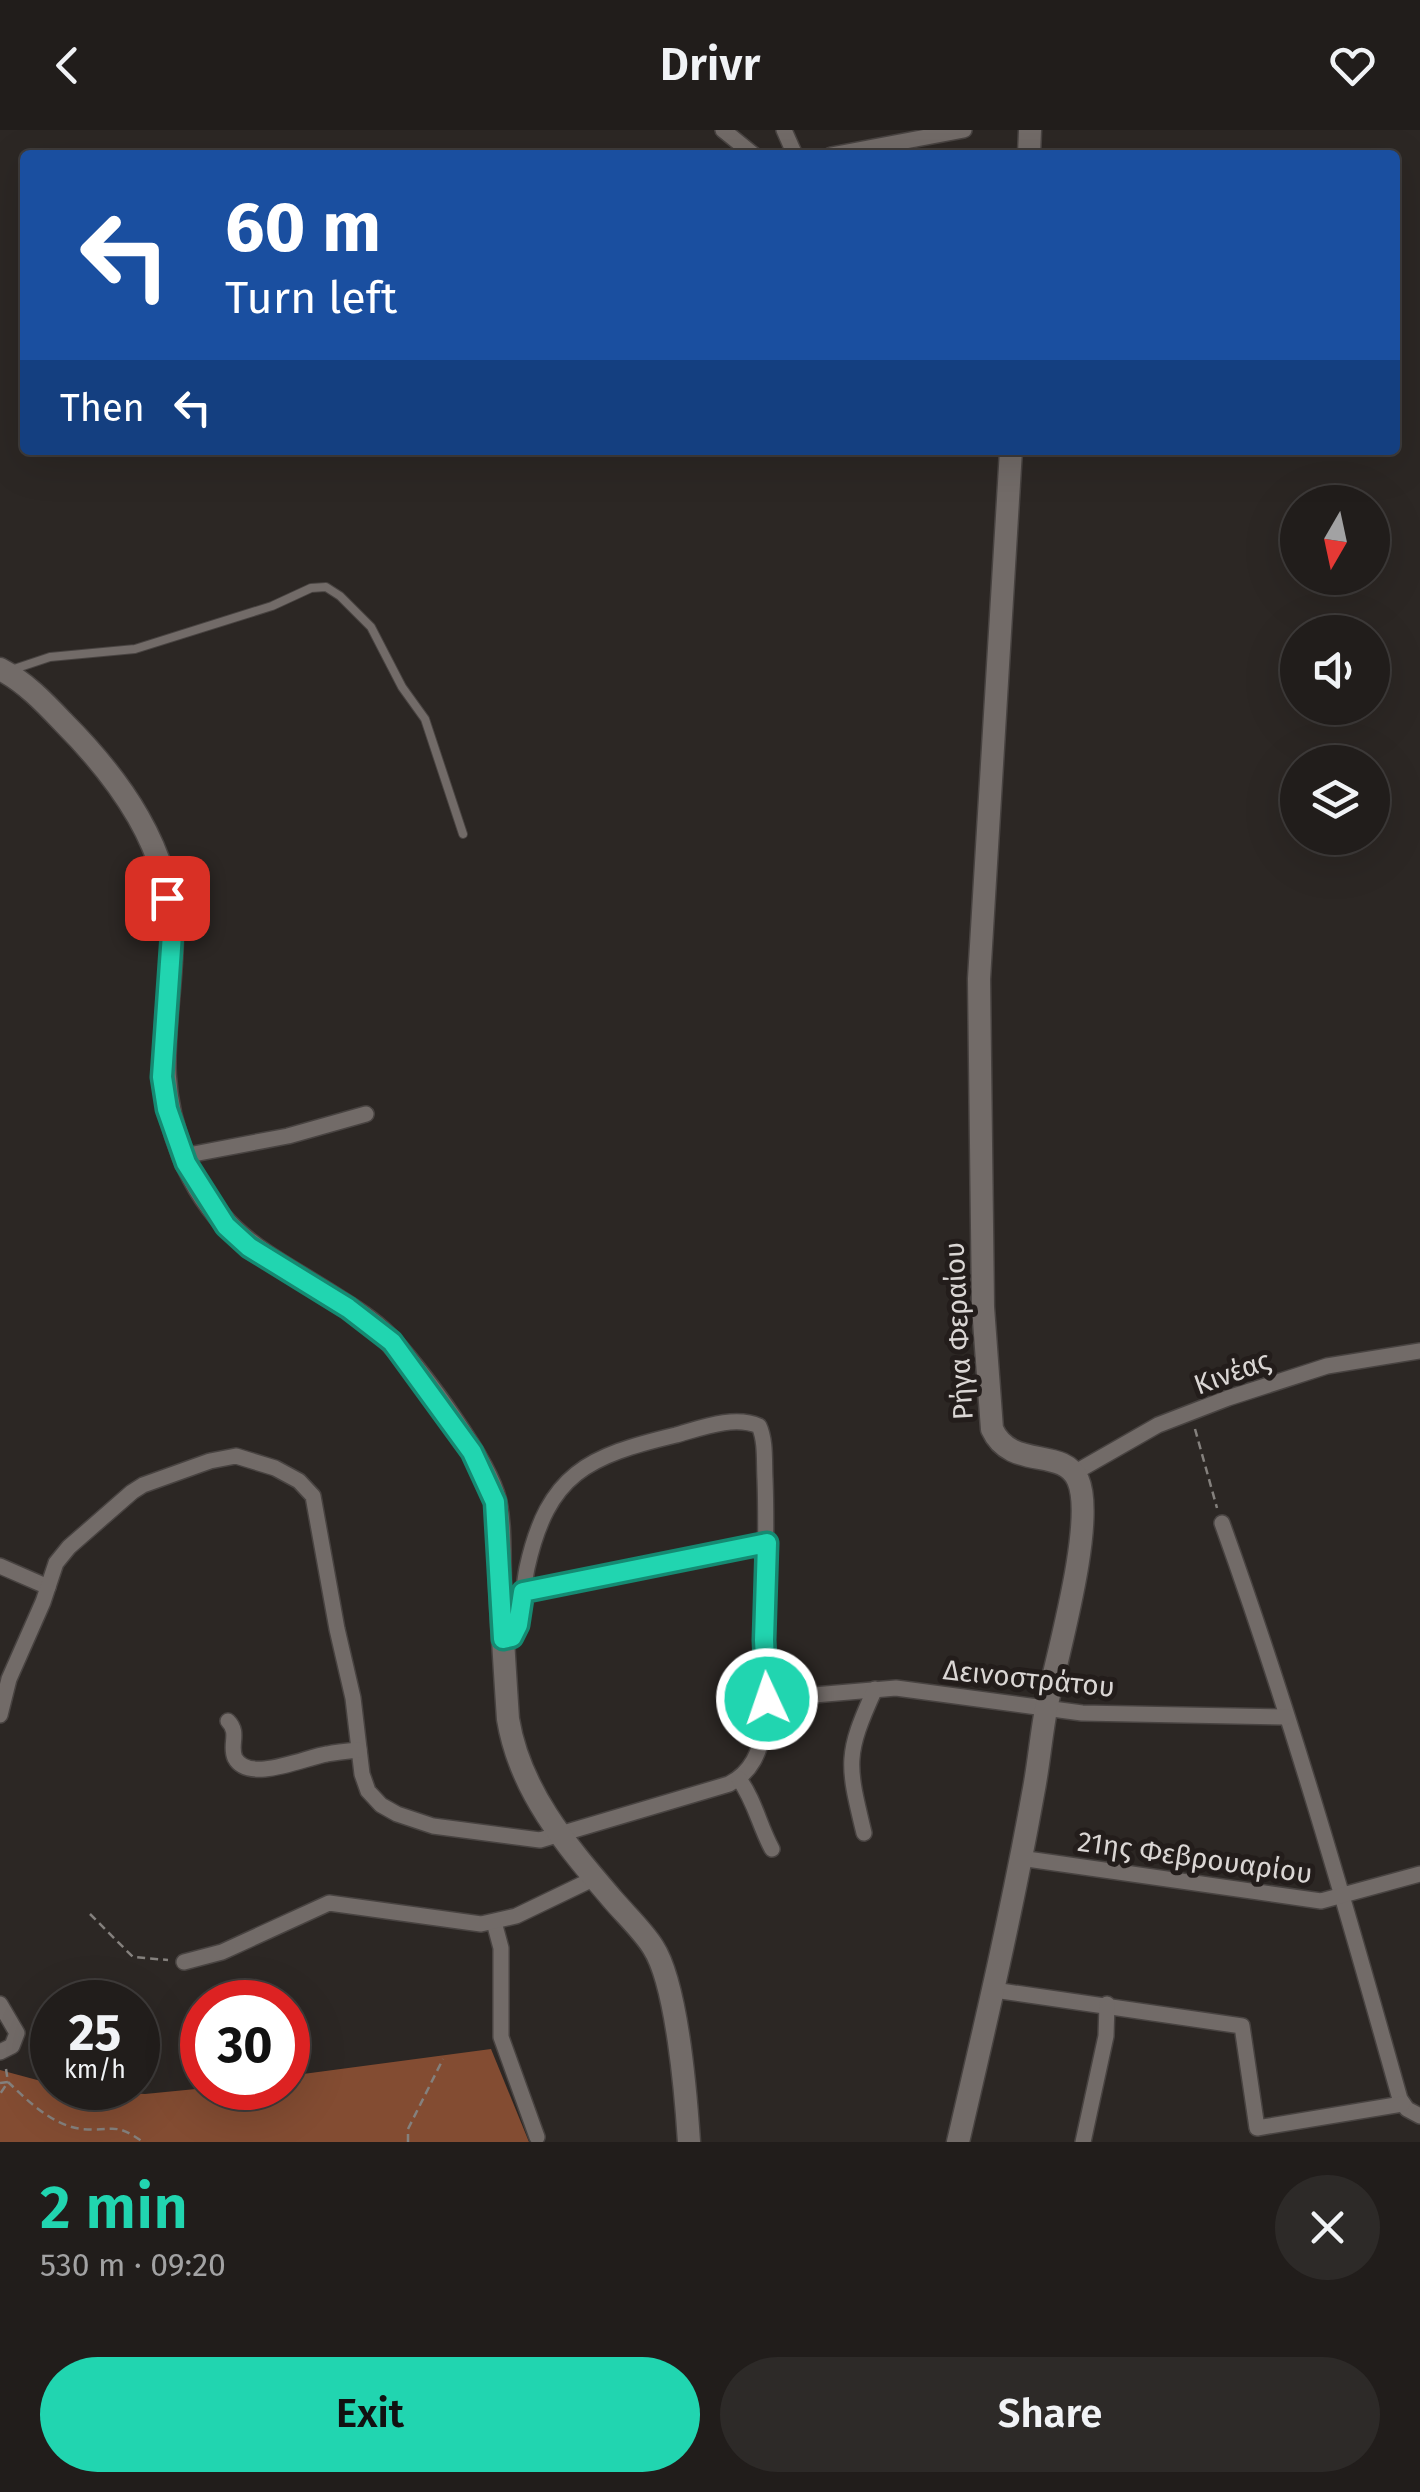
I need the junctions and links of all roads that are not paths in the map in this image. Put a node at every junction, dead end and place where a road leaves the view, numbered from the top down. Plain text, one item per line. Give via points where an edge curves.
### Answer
1 (723, 130) edge
2 (964, 130) edge
3 (748, 150) edge
4 (858, 150) edge
5 (1012, 455) edge
6 (4, 671) edge
7 (463, 834) dead end
8 (366, 1114) dead end
9 (183, 1156) junction
10 (1420, 1351) edge
11 (1074, 1473) junction
12 (1222, 1523) road end
13 (767, 1543) junction
14 (0, 1566) edge
15 (48, 1587) junction
16 (523, 1592) junction
17 (503, 1639) junction
18 (875, 1689) junction
19 (767, 1699) junction
20 (1046, 1708) junction
21 (0, 1716) edge
22 (1286, 1717) junction
23 (228, 1721) dead end
24 (359, 1750) junction
25 (741, 1778) junction
26 (864, 1833) dead end
27 (560, 1836) junction
28 (772, 1849) dead end
29 (1020, 1858) junction
30 (1420, 1874) edge
31 (595, 1878) junction
32 (1343, 1896) junction
33 (494, 1922) junction
34 (184, 1962) road end
35 (994, 1990) junction
36 (0, 2004) edge
37 (1107, 2004) junction
38 (2, 2052) edge
39 (1402, 2104) junction
40 (1420, 2116) edge
41 (1256, 2135) edge
42 (536, 2138) dead end
43 (689, 2142) edge
44 (958, 2142) edge
45 (1083, 2142) edge

1 - 3 street
2 - 4 street
5 - 11 street, Ρήγα Φεραίου via 979,979 984,1324 998,1442
6 - 7 lane via 50,658 136,649 326,587 371,627 425,719
6 - 9 street via 90,750 156,852 172,934 163,1086
8 - 9 street
9 - 17 street via 238,1238 392,1342 472,1452 495,1502
10 - 11 street, Κινέας via 1327,1366 1191,1413 1123,1442
11 - 20 street via 1080,1533
12 - 22 street
13 - 16 street
13 - 16 street via 763,1439 758,1426 724,1424 643,1442 570,1476 541,1524
13 - 19 street
14 - 15 street
15 - 21 street via 8,1679
15 - 24 street via 61,1555 143,1485 226,1457 275,1468 299,1481 315,1502
16 - 17 street via 517,1629
17 - 27 street via 513,1746
18 - 19 street, Δεινοστράτου
18 - 20 street, Δεινοστράτου
18 - 26 street via 855,1734 850,1766
19 - 25 street via 755,1760
20 - 22 street, Δεινοστράτου
20 - 29 street
22 - 32 street
23 - 24 street via 235,1730 235,1757 254,1769
24 - 27 street via 368,1791 397,1814 497,1836
25 - 27 street
25 - 28 street
27 - 31 street
29 - 32 street, 21ης Φεβρουαρίου via 1321,1900
29 - 35 street
30 - 32 street, 21ης Φεβρουαρίου
31 - 33 street
31 - 43 street via 658,1956 676,2028
32 - 39 street
33 - 34 street via 329,1903 222,1952
33 - 42 street via 501,1948 502,2037
35 - 37 street
35 - 44 street
36 - 38 street via 17,2034
37 - 41 street via 1242,2026
37 - 45 street
39 - 40 street
39 - 41 street

